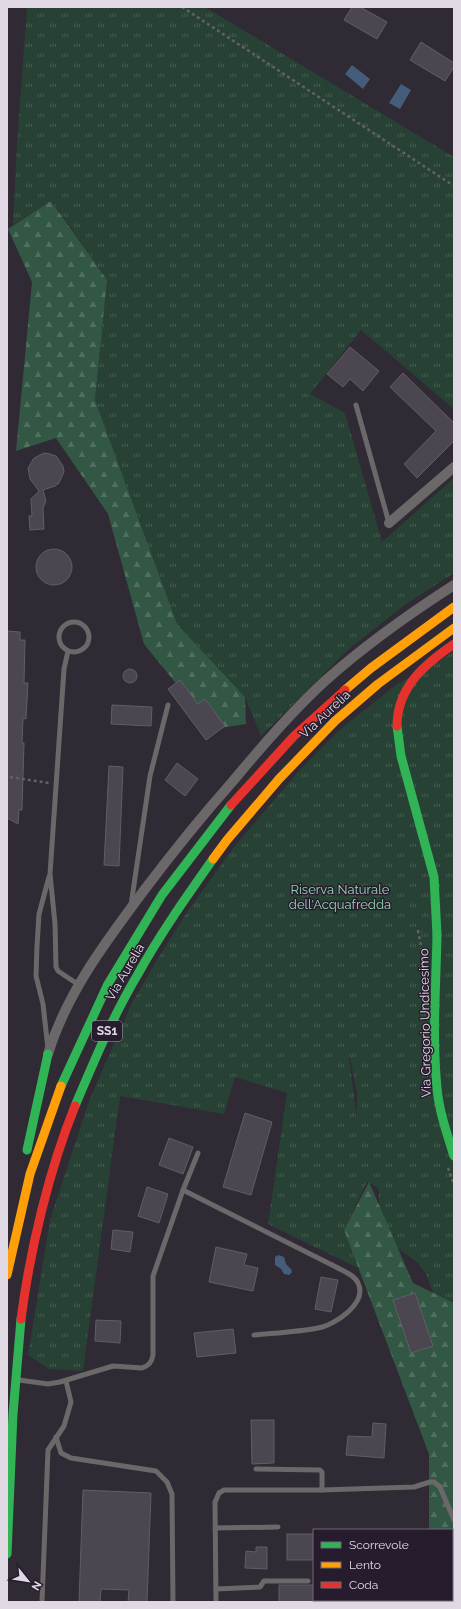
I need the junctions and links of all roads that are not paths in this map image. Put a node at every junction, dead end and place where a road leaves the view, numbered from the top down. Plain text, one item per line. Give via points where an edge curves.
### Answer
1 (356, 404) dead end
2 (454, 466) edge
3 (389, 523) joint
4 (454, 585) edge
5 (454, 607) edge
6 (454, 628) edge
7 (454, 644) edge
8 (68, 651) junction
9 (168, 705) dead end
10 (50, 874) junction
11 (130, 909) junction
12 (79, 985) junction
13 (48, 1054) junction
14 (198, 1152) dead end
15 (454, 1156) edge
16 (183, 1190) junction
17 (16, 1227) junction
18 (7, 1275) edge
19 (254, 1335) dead end
20 (15, 1379) junction
21 (66, 1381) junction
22 (56, 1438) junction
23 (256, 1469) dead end
24 (322, 1490) junction
25 (454, 1520) edge
26 (215, 1528) junction
27 (278, 1528) dead end
28 (7, 1554) edge
29 (308, 1581) dead end
30 (216, 1589) junction
31 (42, 1602) edge
32 (173, 1602) edge
33 (216, 1602) edge

1 - 3 lane
2 - 3 street
4 - 11 street, Via Aurelia via 370,643 291,714 205,812
5 - 17 main road, Via Aurelia / SS1 via 368,671 298,733 236,798 190,855 123,956 89,1020 50,1115
6 - 20 main road, Via Aurelia / SS1 via 374,687 335,721 282,774 213,859 150,953 100,1046 55,1166 28,1272
7 - 15 main road, Via Gregorio Undicesimo via 414,677 402,699 397,718 400,753 436,889 437,1089 444,1126
8 - 8 lane via 79,651 87,644 86,629 78,622 67,623 60,631 60,642
8 - 10 lane via 64,669
9 - 11 lane via 150,776
10 - 12 lane via 56,967
10 - 13 lane via 39,914 36,946 36,976 43,1004
11 - 12 street, Via Aurelia
12 - 13 street, Via Aurelia via 61,1018
13 - 17 main road via 24,1162
14 - 16 lane
16 - 19 lane via 350,1274 358,1282 361,1292 358,1300 346,1313 330,1324 320,1328
16 - 21 lane via 153,1276 153,1355 150,1363 142,1368 113,1366
17 - 18 main road, Via Aurelia / SS1
20 - 21 lane via 48,1384
20 - 28 main road, Via Aurelia / SS1
21 - 22 lane via 71,1402 64,1426
22 - 31 lane via 48,1450
22 - 32 lane via 61,1453 71,1458 156,1471 167,1482 172,1494
23 - 24 lane via 320,1470
24 - 25 lane via 414,1487 434,1482 442,1491
24 - 26 lane via 224,1490 219,1493 215,1502
26 - 27 lane
26 - 30 lane
29 - 30 lane via 264,1581 260,1587
30 - 33 lane

